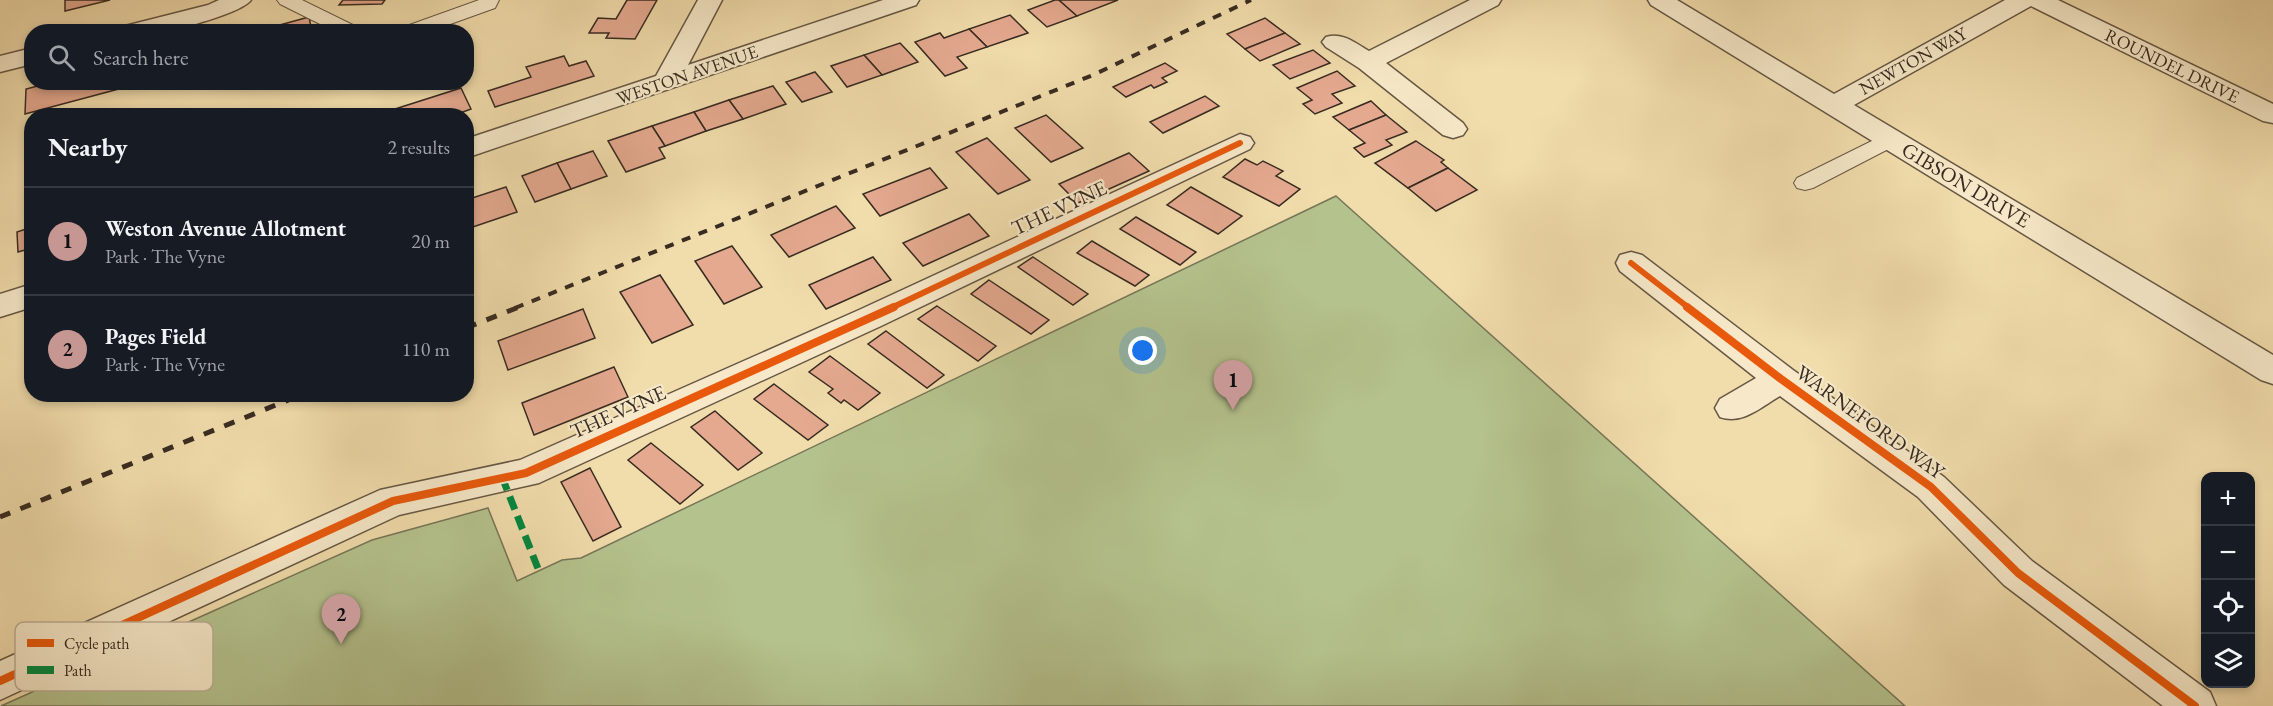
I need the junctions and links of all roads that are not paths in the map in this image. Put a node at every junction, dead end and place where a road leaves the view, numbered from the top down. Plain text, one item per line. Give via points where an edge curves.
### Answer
1 (239, 0) edge
2 (287, 0) edge
3 (489, 0) edge
4 (710, 0) edge
5 (907, 0) edge
6 (1489, 0) edge
7 (1660, 0) edge
8 (2024, 0) edge
9 (2039, 0) edge
10 (162, 24) edge
11 (336, 24) edge
12 (431, 24) edge
13 (1335, 42) dead end
14 (24, 58) edge
15 (1368, 62) junction
16 (0, 64) edge
17 (665, 83) junction
18 (1834, 105) junction
19 (2273, 116) edge
20 (1453, 129) dead end
21 (1890, 139) junction
22 (1240, 143) dead end
23 (474, 146) edge
24 (1805, 183) dead end
25 (1631, 263) dead end
26 (24, 298) edge
27 (0, 306) edge
28 (2273, 371) edge
29 (1780, 379) junction
30 (1732, 408) dead end
31 (129, 622) edge
32 (15, 674) edge
33 (0, 681) edge
34 (2195, 706) edge

1 - 10 street via 217,10
2 - 11 lane
3 - 12 lane via 488,4
4 - 17 street
5 - 17 street, WESTON AVENUE
6 - 15 street
7 - 18 street, GIBSON DRIVE
8 - 18 street, NEWTON WAY
9 - 19 street, ROUNDEL DRIVE
13 - 15 street
14 - 16 street
15 - 20 street
17 - 23 street, WESTON AVENUE
18 - 21 street, GIBSON DRIVE
21 - 24 lane
21 - 28 street, GIBSON DRIVE
22 - 31 street, THE VYNE via 870,318 526,473 393,501
25 - 29 street, WARNEFORD WAY
26 - 27 street
29 - 30 street, WARNEFORD WAY
29 - 34 street, WARNEFORD WAY via 1931,487 2018,573
32 - 33 street, THE VYNE

